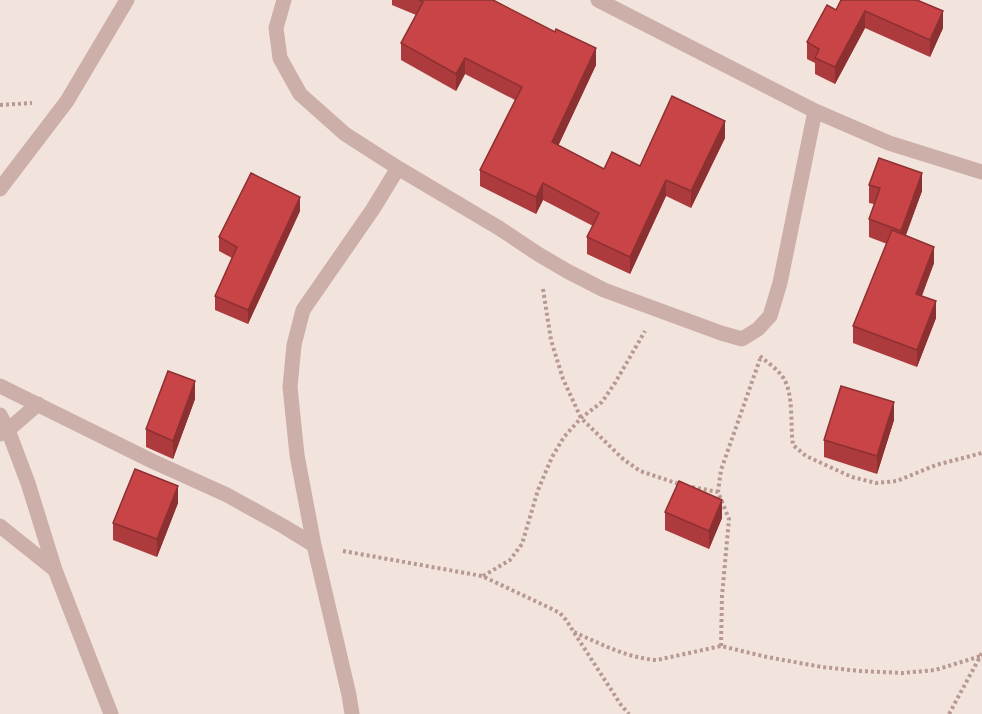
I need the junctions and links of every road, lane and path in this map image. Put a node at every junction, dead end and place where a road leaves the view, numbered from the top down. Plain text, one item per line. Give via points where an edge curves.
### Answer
1 (127, 0) edge
2 (284, 0) edge
3 (598, 0) edge
4 (815, 111) junction
5 (398, 168) junction
6 (982, 172) edge
7 (0, 189) edge
8 (538, 254) junction
9 (657, 310) junction
10 (770, 316) junction
11 (761, 357) junction
12 (0, 386) edge
13 (38, 404) junction
14 (0, 415) edge
15 (581, 418) junction
16 (4, 432) edge
17 (982, 453) edge
18 (718, 492) junction
19 (0, 526) edge
20 (314, 545) junction
21 (55, 570) junction
22 (482, 576) junction
23 (574, 632) junction
24 (721, 646) junction
25 (981, 654) edge
26 (111, 714) edge
27 (352, 714) edge
28 (629, 714) edge
29 (949, 714) edge

1 - 7 street via 67,101
2 - 5 street via 276,28 280,58 300,94 345,134
3 - 4 street
4 - 6 street via 889,143
4 - 10 street
5 - 8 street
5 - 20 street via 303,310 294,345 290,387
8 - 9 street via 604,290
8 - 15 path via 551,340
9 - 10 street via 742,339
9 - 15 path via 602,402
10 - 11 path
11 - 17 path via 776,369 789,392 793,445 806,456 852,477 876,483 897,480
11 - 18 path via 721,470
12 - 13 street
13 - 16 street
13 - 20 street via 227,495
14 - 16 street
15 - 18 path via 640,471
15 - 22 path via 552,457 522,544 510,560
16 - 21 street via 28,483
18 - 24 path via 729,519
19 - 21 street
20 - 22 path
20 - 27 street
21 - 26 street
22 - 23 path via 560,613
23 - 24 path via 619,652 657,660
23 - 28 path
24 - 25 path via 822,667 903,673 935,670
25 - 29 path

